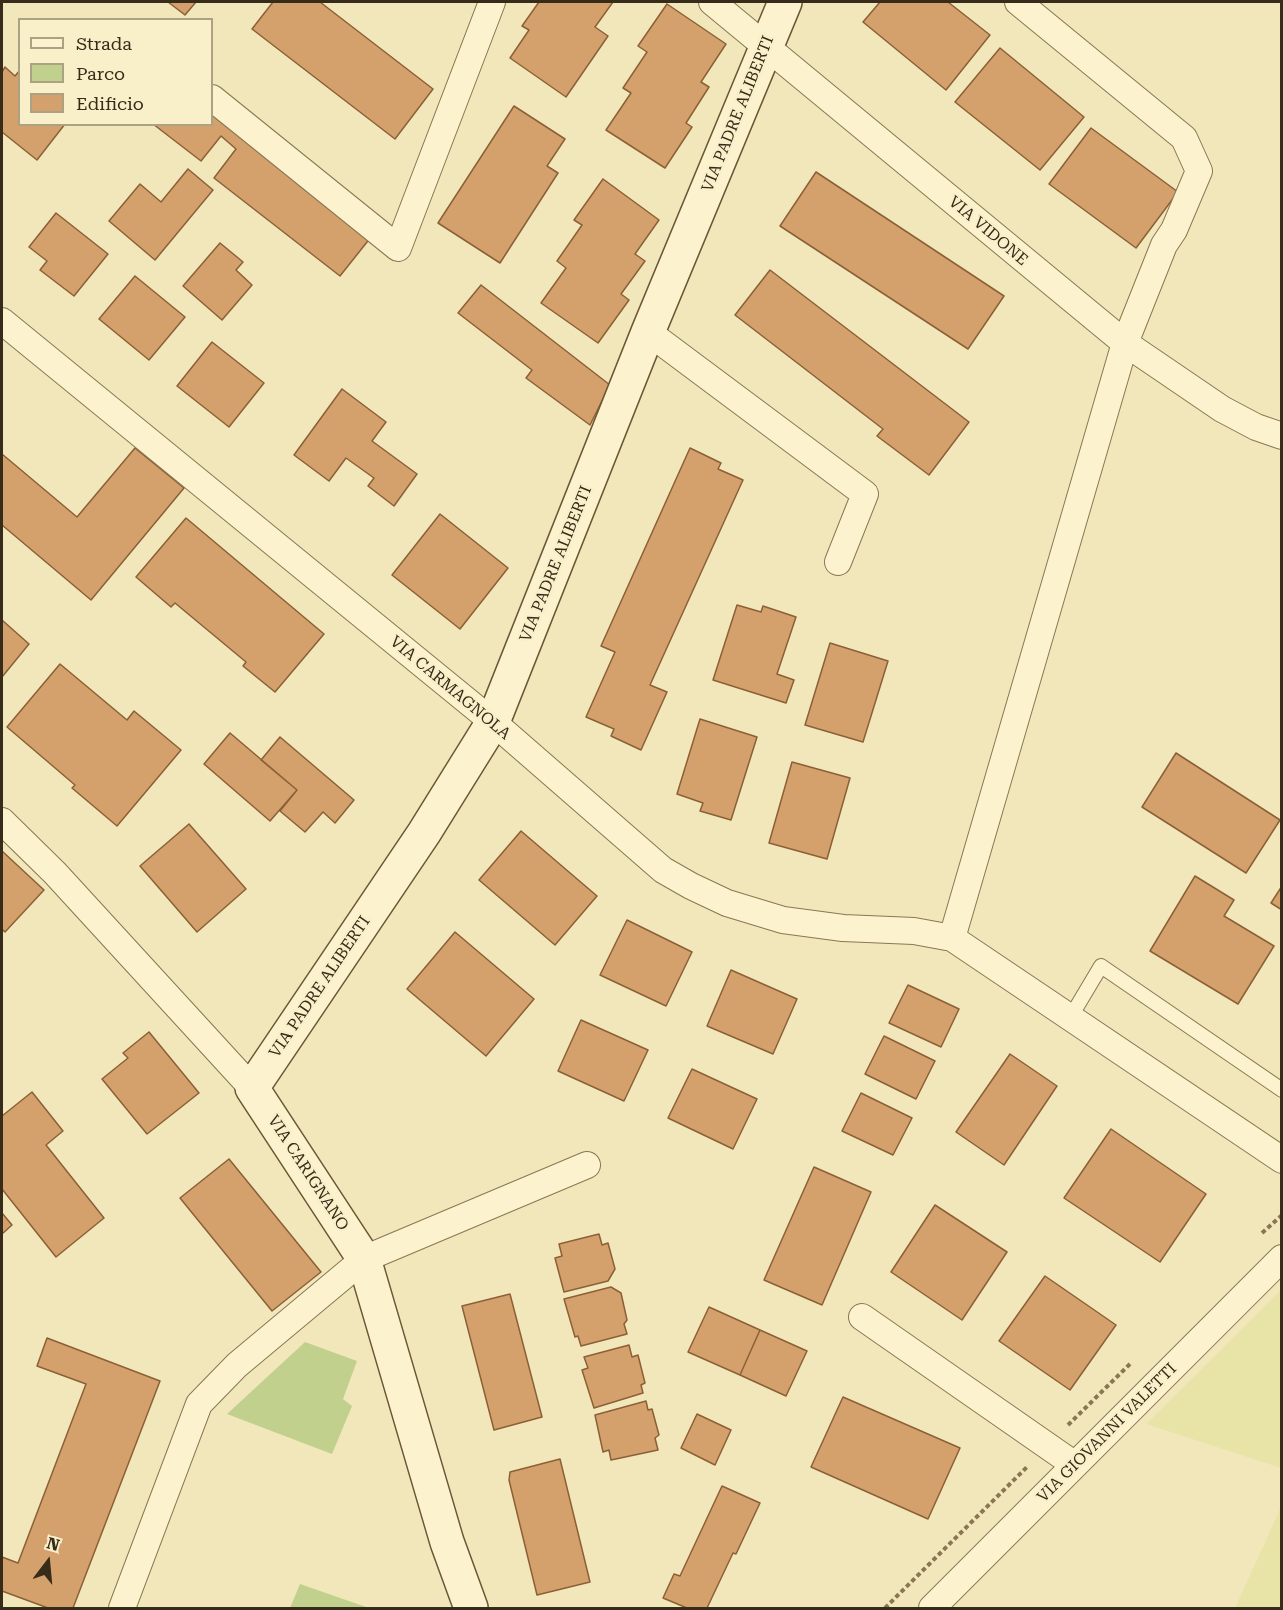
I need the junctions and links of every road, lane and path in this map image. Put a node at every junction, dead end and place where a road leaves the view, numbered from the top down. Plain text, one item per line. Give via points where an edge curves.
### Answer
1 (492, 2) edge
2 (712, 2) edge
3 (785, 2) edge
4 (1018, 2) edge
5 (765, 47) junction
6 (213, 99) edge
7 (2, 321) edge
8 (648, 332) junction
9 (1125, 343) junction
10 (1281, 436) edge
11 (838, 562) dead end
12 (492, 722) junction
13 (2, 821) edge
14 (952, 938) junction
15 (1070, 1018) junction
16 (252, 1088) junction
17 (1281, 1090) edge
18 (1281, 1160) edge
19 (587, 1165) dead end
20 (1281, 1258) edge
21 (364, 1259) junction
22 (862, 1317) dead end
23 (1075, 1466) junction
24 (122, 1608) edge
25 (471, 1608) edge
26 (932, 1608) edge

1 - 6 street via 398,248
2 - 5 street, VIA VIDONE
3 - 5 street, VIA PADRE ALIBERTI
4 - 9 street via 1184,138 1199,171
5 - 8 street, VIA PADRE ALIBERTI
5 - 9 street, VIA VIDONE
7 - 12 street, VIA CARMAGNOLA
8 - 11 street via 865,494
8 - 12 street, VIA PADRE ALIBERTI
9 - 10 street, VIA VIDONE via 1222,409
9 - 14 street
12 - 14 street, VIA CARMAGNOLA via 663,870 727,903 783,920 843,928 915,930
12 - 16 street, VIA PADRE ALIBERTI via 424,833
13 - 16 street, VIA CARIGNANO via 56,873
14 - 15 street
15 - 17 lane via 1101,966
15 - 18 street
16 - 21 street, VIA CARIGNANO
19 - 21 street
20 - 23 street, VIA GIOVANNI VALETTI
21 - 24 street via 237,1365 199,1404
21 - 25 street, VIA CARIGNANO via 447,1542
22 - 23 street
23 - 26 street, VIA GIOVANNI VALETTI

